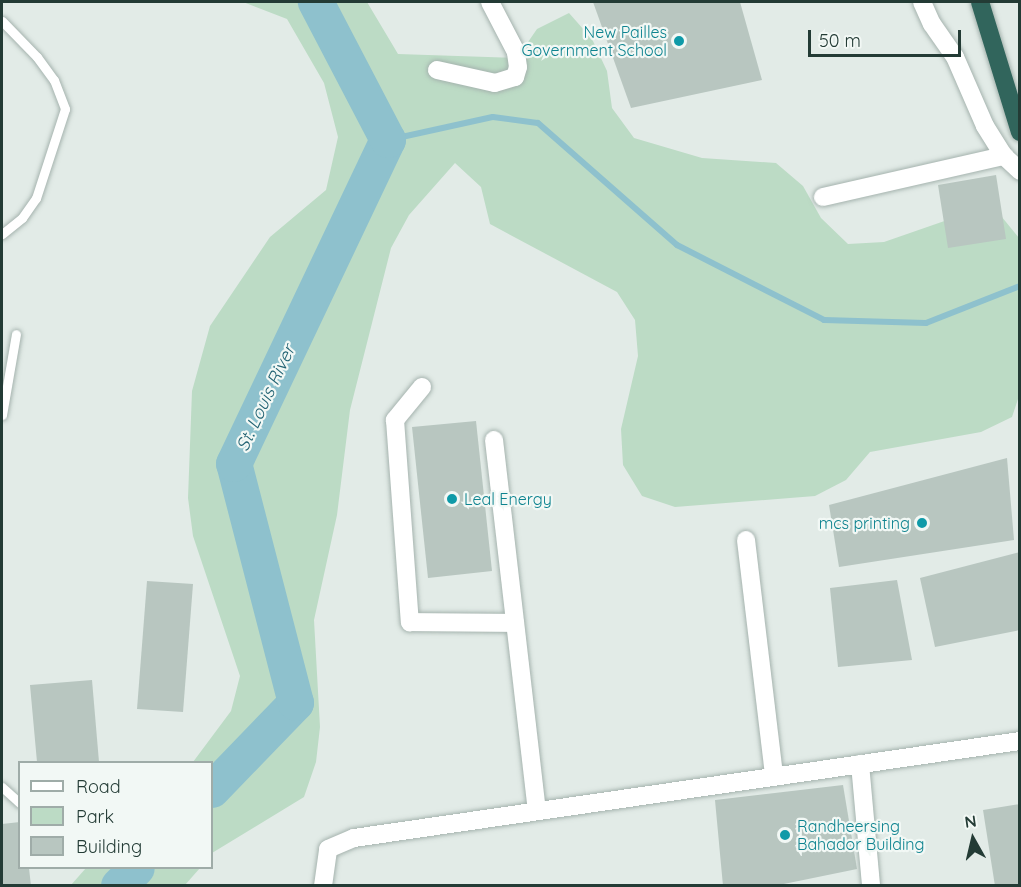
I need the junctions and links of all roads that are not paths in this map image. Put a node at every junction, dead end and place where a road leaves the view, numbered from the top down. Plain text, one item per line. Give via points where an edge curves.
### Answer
1 (490, 2) edge
2 (922, 2) edge
3 (980, 2) edge
4 (2, 21) edge
5 (437, 70) dead end
6 (1020, 132) edge
7 (1004, 156) junction
8 (1020, 171) edge
9 (823, 197) dead end
10 (2, 234) edge
11 (16, 334) dead end
12 (422, 387) dead end
13 (2, 415) edge
14 (494, 440) dead end
15 (746, 540) dead end
16 (515, 623) junction
17 (1020, 741) edge
18 (860, 764) junction
19 (774, 775) junction
20 (2, 787) edge
21 (18, 801) edge
22 (537, 811) junction
23 (323, 885) edge
24 (871, 885) edge

1 - 5 street via 516,52 518,67 514,77 495,83
2 - 7 street via 955,57 985,126
3 - 6 highway
4 - 10 lane via 43,64 54,80 64,108 36,198 22,218
7 - 8 street
7 - 9 street
11 - 13 lane
12 - 16 street via 395,420 410,622
14 - 16 street
15 - 19 street
16 - 22 street
17 - 18 street
18 - 19 street
18 - 24 street
19 - 22 street
20 - 21 lane
22 - 23 street via 354,838 328,849

